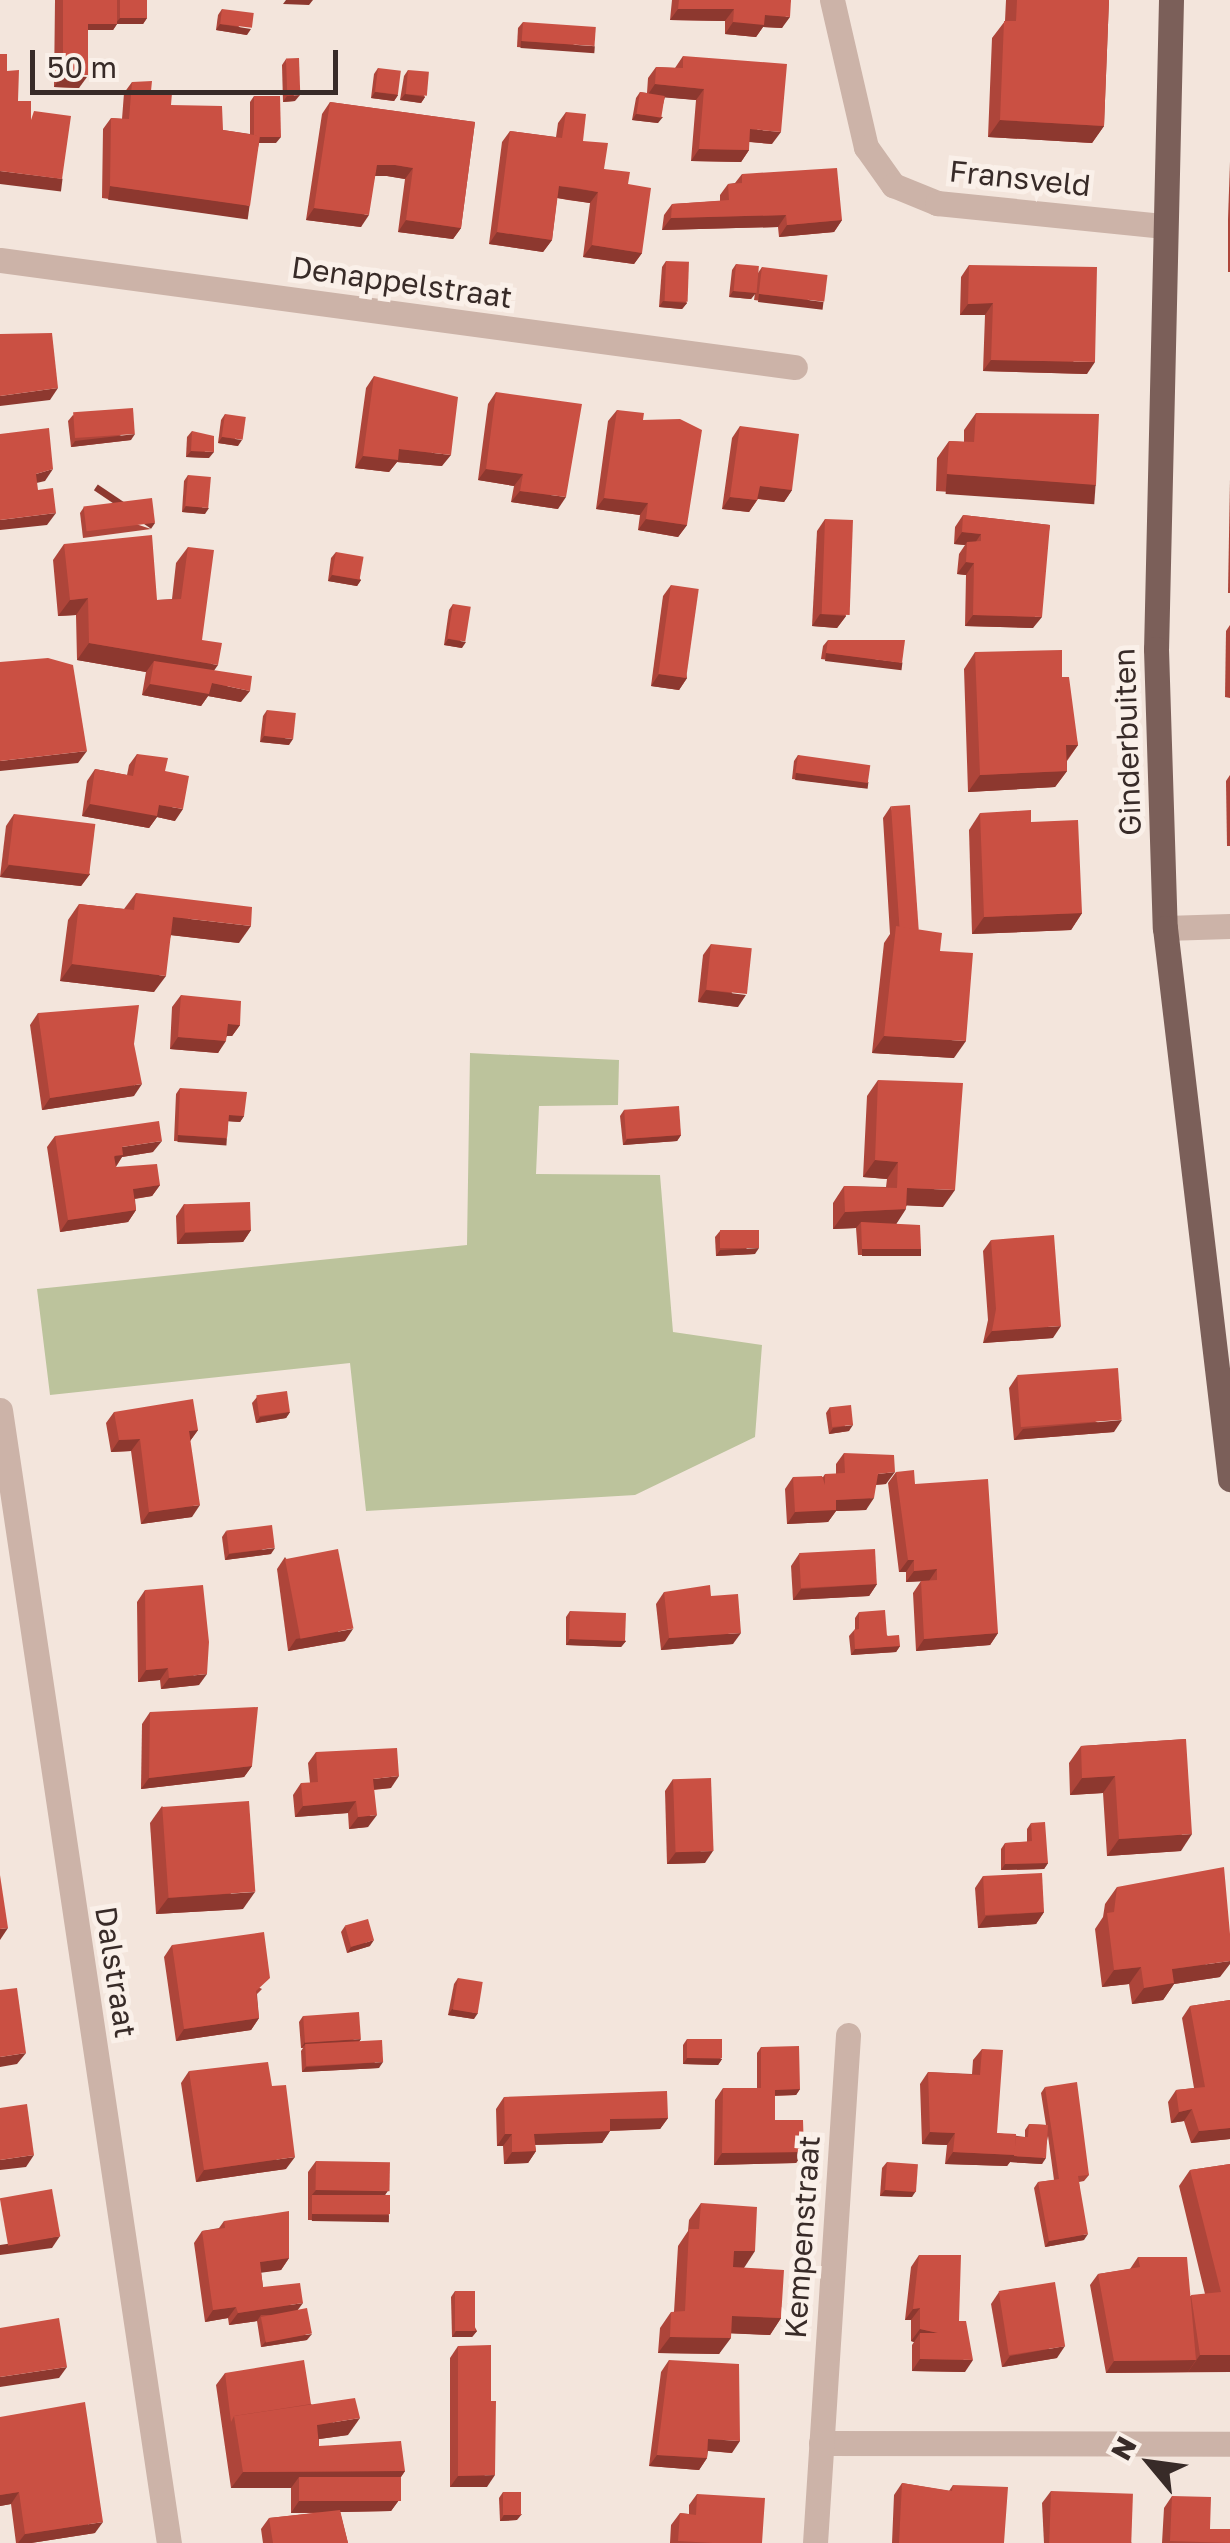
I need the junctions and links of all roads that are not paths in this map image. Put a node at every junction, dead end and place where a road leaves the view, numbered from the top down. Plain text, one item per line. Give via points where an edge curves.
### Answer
1 (832, 0) edge
2 (1171, 0) edge
3 (1162, 226) junction
4 (0, 260) edge
5 (795, 368) dead end
6 (1230, 926) edge
7 (1165, 928) junction
8 (0, 1410) edge
9 (1230, 1479) edge
10 (848, 2035) dead end
11 (821, 2443) junction
12 (1230, 2444) edge
13 (169, 2543) edge
14 (816, 2543) edge

1 - 3 street, Fransveld via 866,147 893,185 937,203
2 - 3 main road, Ginderbuiten
3 - 7 main road, Ginderbuiten via 1156,649
4 - 5 street, Denappelstraat
6 - 7 street
7 - 9 main road, Ginderbuiten
8 - 13 street, Dalstraat
10 - 11 street, Kempenstraat
11 - 12 street
11 - 14 street, Kempenstraat

